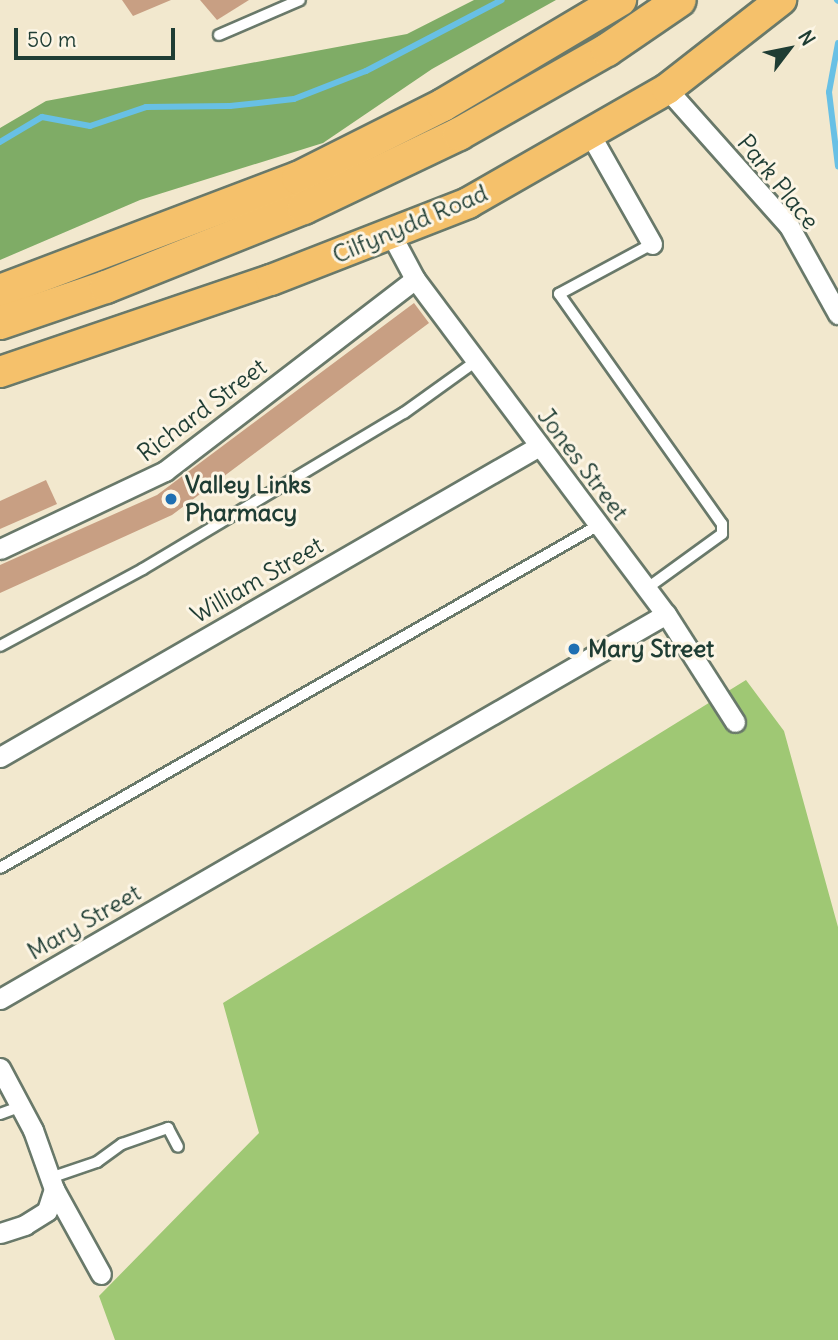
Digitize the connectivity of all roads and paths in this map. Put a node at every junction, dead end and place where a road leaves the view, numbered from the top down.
1 (300, 0) edge
2 (620, 0) edge
3 (680, 0) edge
4 (781, 0) edge
5 (219, 35) dead end
6 (667, 89) junction
7 (591, 136) junction
8 (392, 236) junction
9 (652, 244) joint
10 (415, 279) junction
11 (0, 291) edge
12 (838, 314) edge
13 (0, 323) edge
14 (475, 362) junction
15 (0, 372) edge
16 (539, 446) junction
17 (599, 525) junction
18 (0, 549) edge
19 (646, 589) junction
20 (666, 614) junction
21 (0, 646) edge
22 (736, 722) dead end
23 (0, 757) edge
24 (0, 868) edge
25 (0, 999) edge
26 (0, 1068) edge
27 (22, 1106) junction
28 (0, 1114) edge
29 (178, 1147) dead end
30 (49, 1178) junction
31 (0, 1233) edge
32 (101, 1274) dead end

1 - 5 lane
2 - 11 highway
3 - 13 highway
4 - 6 main road, Cilfynydd Road
6 - 7 main road, Cilfynydd Road
6 - 12 street, Park Place
7 - 8 main road, Cilfynydd Road
7 - 9 street
8 - 10 street, Jones Street
8 - 15 main road, Cilfynydd Road
9 - 19 lane
10 - 14 street, Jones Street
10 - 18 street, Richard Street
14 - 16 street, Jones Street
14 - 21 lane
16 - 17 street, Jones Street
16 - 23 street, William Street
17 - 19 street, Jones Street
17 - 24 lane
19 - 20 street, Jones Street
20 - 22 street, Jones Street
20 - 25 street, Mary Street
26 - 27 street
27 - 28 lane
27 - 30 street
29 - 30 lane
30 - 31 street
30 - 32 street

